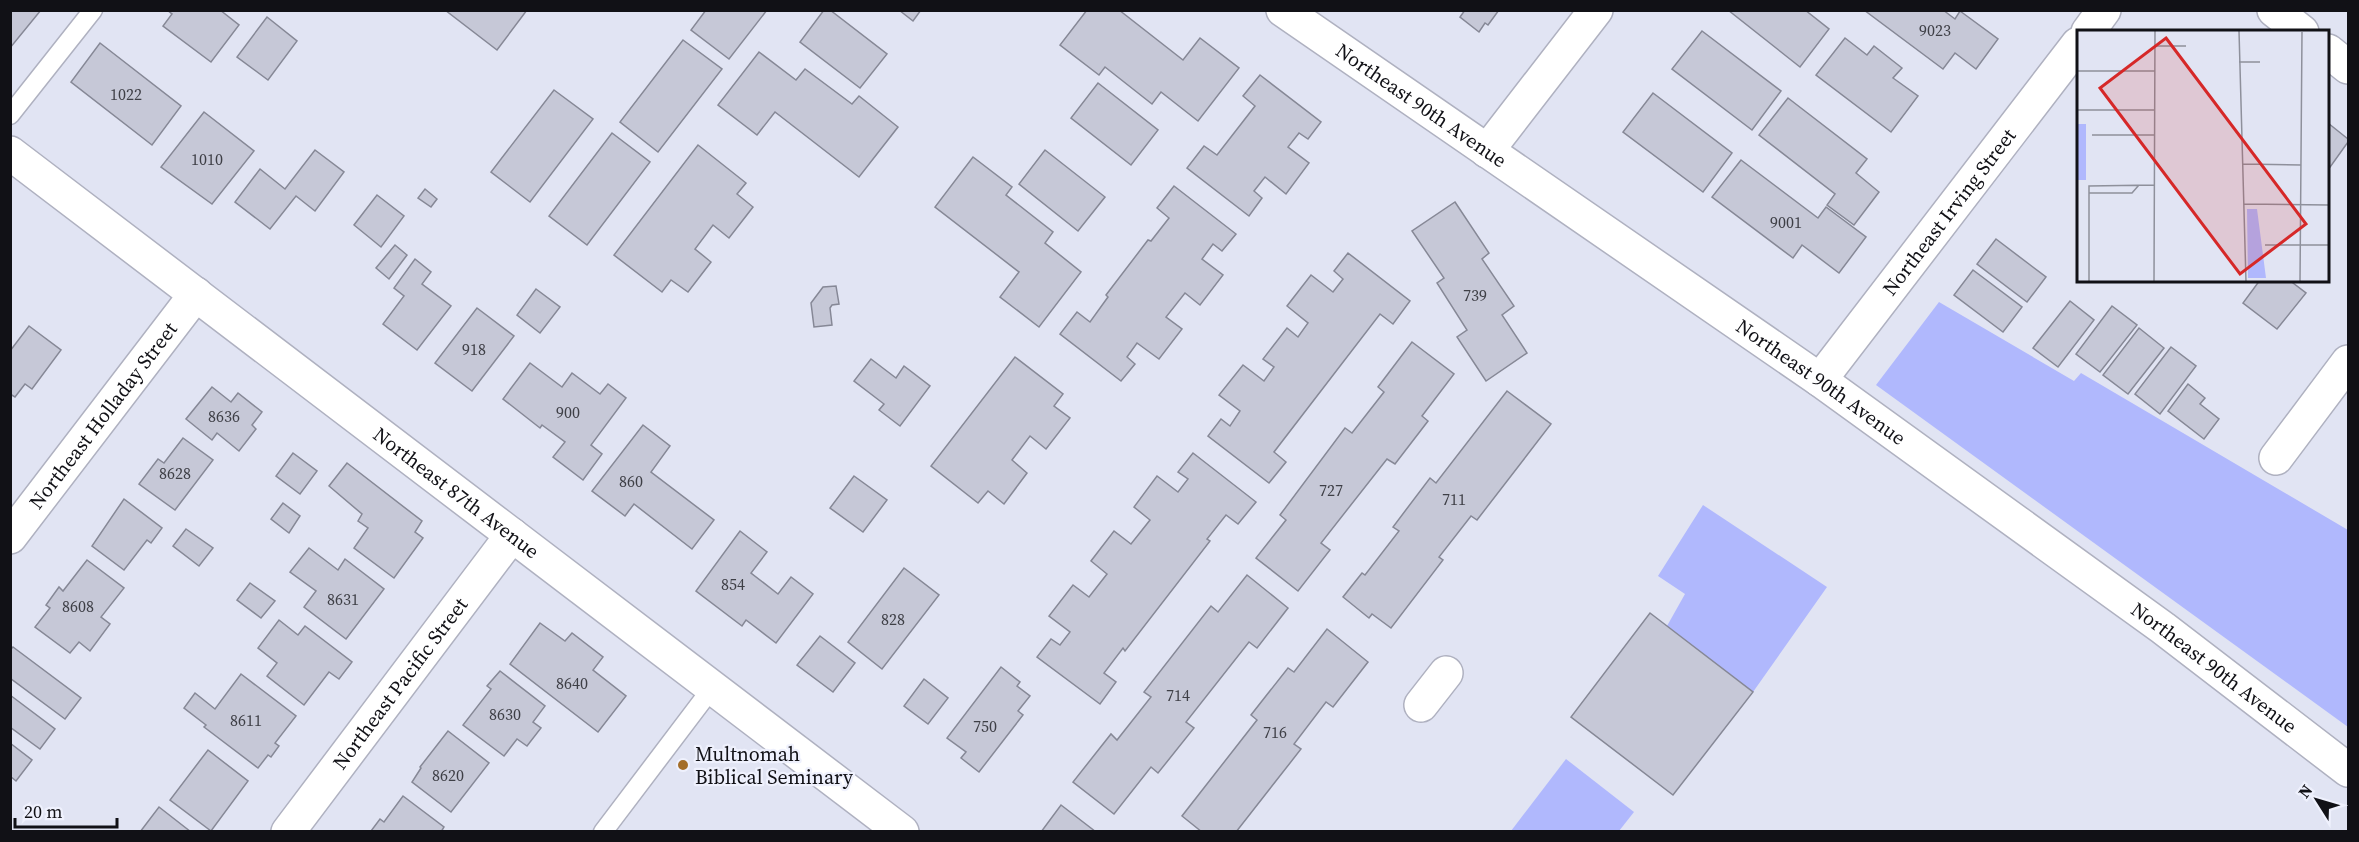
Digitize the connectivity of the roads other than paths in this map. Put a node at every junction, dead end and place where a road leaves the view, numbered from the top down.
1 (93, 10) edge
2 (1283, 10) edge
3 (1596, 10) edge
4 (2104, 10) edge
5 (2274, 10) edge
6 (2089, 30) edge
7 (2299, 30) edge
8 (2077, 47) edge
9 (2329, 52) edge
10 (2349, 67) edge
11 (10, 115) edge
12 (1487, 151) junction
13 (10, 153) edge
14 (196, 294) junction
15 (2349, 362) edge
16 (1820, 380) junction
17 (2276, 458) dead end
18 (512, 535) junction
19 (10, 537) edge
20 (1446, 673) dead end
21 (712, 687) junction
22 (1421, 705) dead end
23 (2349, 770) edge
24 (288, 831) edge
25 (603, 831) edge
26 (902, 831) edge

1 - 11 lane
2 - 12 street, Northeast 90th Avenue
3 - 12 street
4 - 6 street
5 - 7 street
8 - 16 street, Northeast Irving Street
9 - 10 street
12 - 16 street, Northeast 90th Avenue
13 - 14 street, Northeast 87th Avenue
14 - 18 street, Northeast 87th Avenue
14 - 19 street, Northeast Holladay Street
15 - 17 street
16 - 23 street, Northeast 90th Avenue
18 - 21 street, Northeast 87th Avenue
18 - 24 street, Northeast Pacific Street
20 - 22 street
21 - 25 lane
21 - 26 street, Northeast 87th Avenue

